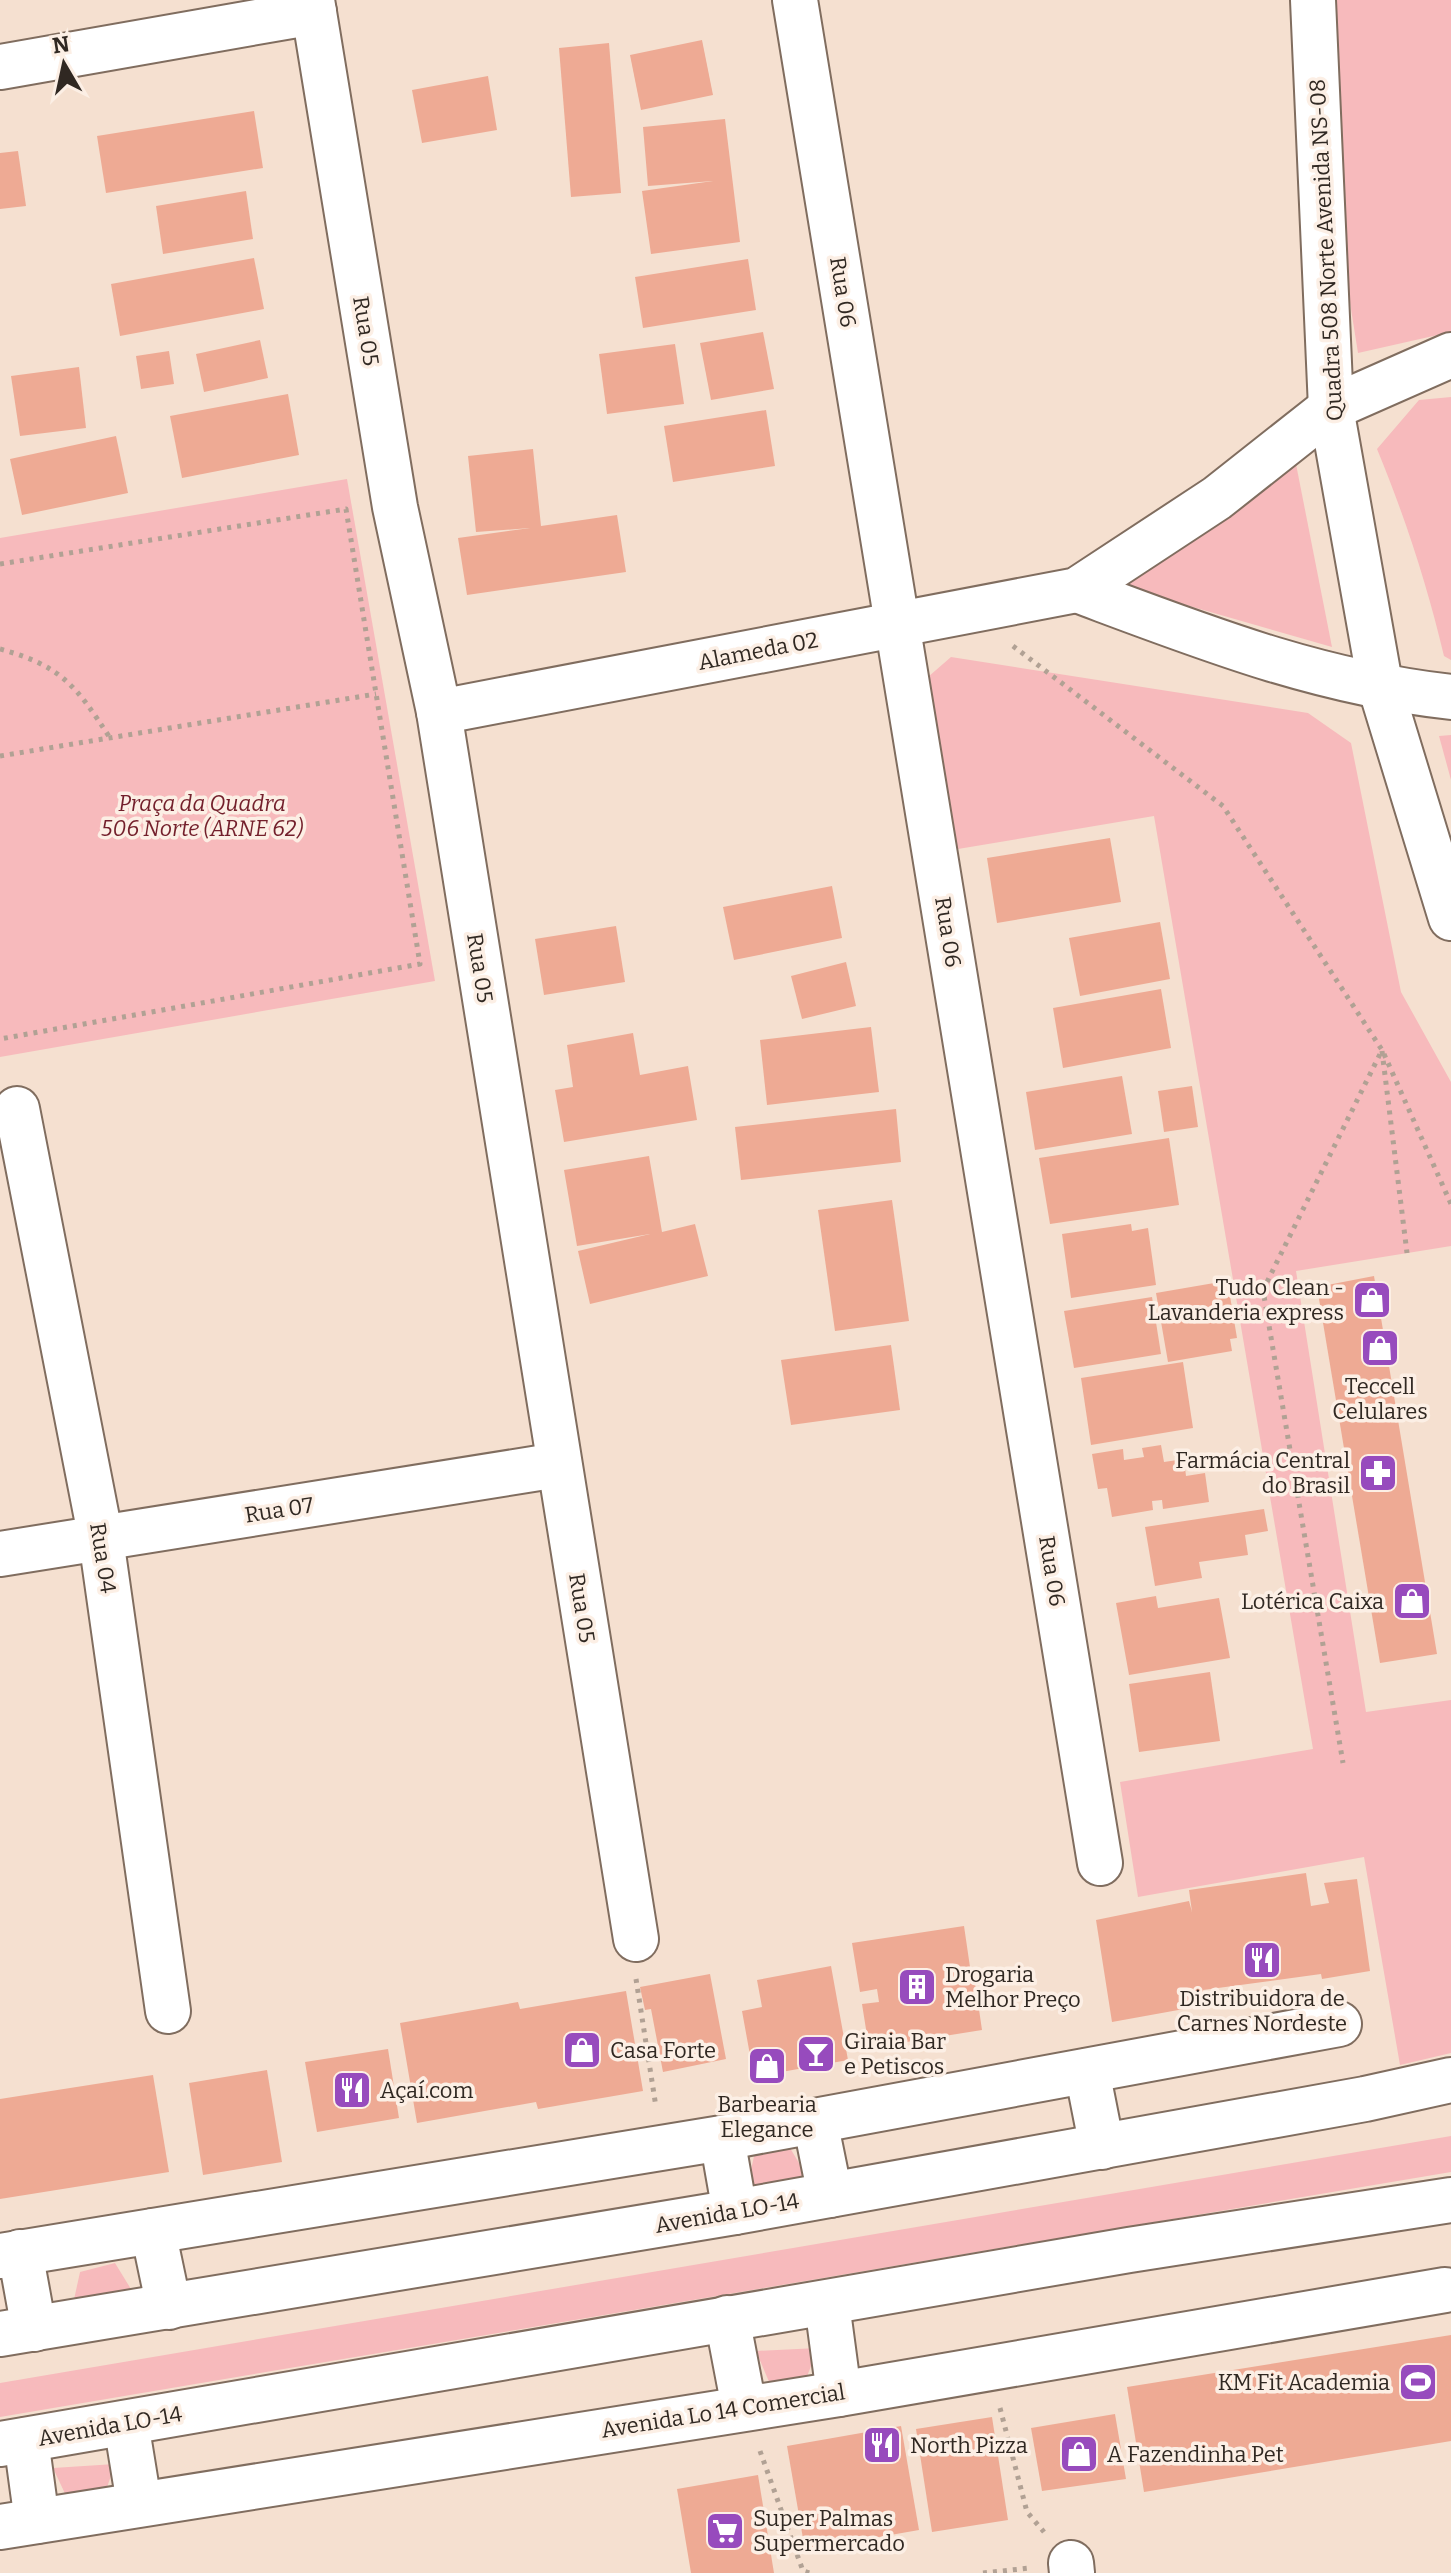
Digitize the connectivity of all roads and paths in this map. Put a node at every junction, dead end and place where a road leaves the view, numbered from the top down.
1 (795, 0) edge
2 (1313, 0) edge
3 (313, 6) edge
4 (0, 67) edge
5 (1451, 355) edge
6 (1331, 408) junction
7 (0, 564) edge
8 (1077, 590) junction
9 (968, 611) junction
10 (897, 625) junction
11 (0, 649) edge
12 (1381, 689) junction
13 (376, 694) junction
14 (1451, 697) edge
15 (439, 712) junction
16 (110, 738) junction
17 (0, 756) edge
18 (1451, 918) edge
19 (0, 1039) edge
20 (1382, 1050) junction
21 (17, 1109) dead end
22 (1451, 1204) edge
23 (1407, 1253) dead end
24 (558, 1465) junction
25 (101, 1539) junction
26 (0, 1554) edge
27 (1343, 1763) dead end
28 (1100, 1863) dead end
29 (636, 1939) joint
30 (168, 2011) dead end
31 (1339, 2024) dead end
32 (1087, 2071) junction
33 (1451, 2080) edge
34 (815, 2121) junction
35 (722, 2138) junction
36 (1102, 2147) junction
37 (664, 2148) junction
38 (830, 2195) junction
39 (1451, 2200) edge
40 (735, 2212) junction
41 (153, 2231) junction
42 (10, 2254) edge
43 (1445, 2290) dead end
44 (827, 2304) junction
45 (169, 2307) junction
46 (727, 2318) junction
47 (17, 2332) edge
48 (990, 2368) junction
49 (839, 2394) junction
50 (744, 2407) junction
51 (126, 2423) junction
52 (13, 2442) edge
53 (139, 2503) junction
54 (18, 2524) edge
55 (1072, 2568) edge
56 (810, 2573) edge

1 - 10 street, Rua 06
2 - 6 street, Quadra 508 Norte Avenida NS-08
3 - 4 street
3 - 15 street, Rua 05
5 - 6 street
6 - 8 street
6 - 12 street, Quadra 508 Norte Avenida NS-08
7 - 13 path
8 - 9 street, Alameda 02
8 - 12 street
9 - 10 street, Alameda 02
9 - 20 path
10 - 15 street, Alameda 02
10 - 28 street, Rua 06
11 - 16 path
12 - 14 street
12 - 18 street, Quadra 508 Norte Avenida NS-08
13 - 16 path
13 - 19 path
15 - 24 street, Rua 05
16 - 17 path
20 - 22 path
20 - 23 path
20 - 27 path
21 - 25 street, Rua 04
24 - 25 street, Rua 07
24 - 29 street, Rua 05
25 - 26 street, Rua 07
25 - 30 street, Rua 04
29 - 37 path
31 - 32 street
32 - 34 street
32 - 36 street
33 - 36 street, Avenida LO-14
34 - 35 street
34 - 38 street
35 - 37 street
35 - 40 street
36 - 38 street, Avenida LO-14
37 - 41 street
38 - 40 street, Avenida LO-14
39 - 44 street, Avenida LO-14
40 - 45 street, Avenida LO-14
41 - 42 street
41 - 45 street
42 - 47 street
43 - 48 street, Avenida Lo 14 Comercial
44 - 46 street, Avenida LO-14
44 - 49 street
45 - 47 street, Avenida LO-14
46 - 50 street
46 - 51 street, Avenida LO-14
48 - 49 street, Avenida Lo 14 Comercial
48 - 55 path
49 - 50 street, Avenida Lo 14 Comercial
50 - 53 street, Avenida Lo 14 Comercial
50 - 56 path
51 - 52 street, Avenida LO-14
51 - 53 street
52 - 54 street
53 - 54 street, Avenida Lo 14 Comercial

